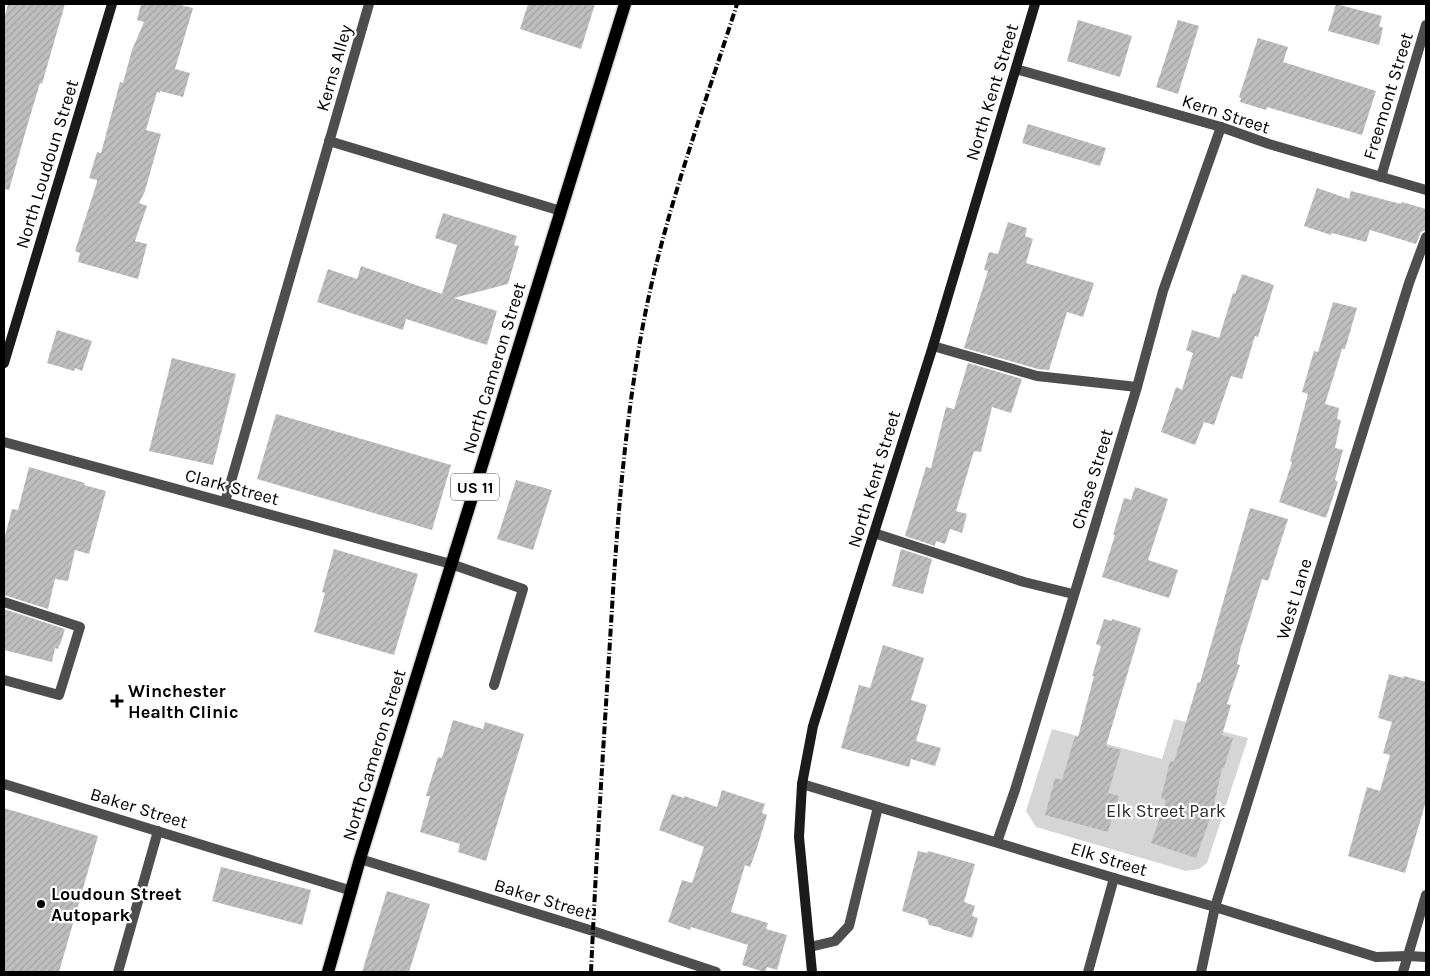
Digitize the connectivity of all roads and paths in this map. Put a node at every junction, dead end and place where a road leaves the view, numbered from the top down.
1 (112, 4) edge
2 (369, 4) edge
3 (625, 4) edge
4 (1035, 4) edge
5 (1426, 25) edge
6 (1016, 69) junction
7 (1221, 127) junction
8 (329, 141) junction
9 (1381, 177) junction
10 (1426, 190) edge
11 (561, 211) junction
12 (1426, 237) edge
13 (933, 346) junction
14 (4, 363) edge
15 (1137, 387) junction
16 (4, 442) edge
17 (225, 502) junction
18 (874, 534) junction
19 (451, 564) junction
20 (1073, 594) junction
21 (4, 602) edge
22 (4, 680) edge
23 (494, 684) dead end
24 (4, 784) edge
25 (802, 784) junction
26 (878, 806) junction
27 (158, 831) junction
28 (997, 842) junction
29 (360, 859) junction
30 (1114, 878) junction
31 (352, 891) junction
32 (1426, 895) edge
33 (1215, 907) junction
34 (810, 948) junction
35 (1408, 956) junction
36 (1426, 957) edge
37 (118, 972) edge
38 (328, 972) edge
39 (716, 972) edge
40 (812, 972) edge
41 (1088, 972) edge
42 (1201, 972) edge
43 (1403, 972) edge

1 - 14 street, North Loudoun Street
2 - 8 street, Kerns Alley
3 - 11 main road, North Cameron Street / US 11
4 - 6 street, North Kent Street
5 - 9 street, Freemont Street
6 - 7 street, Kern Street
6 - 13 street, North Kent Street
7 - 9 street, Kern Street
7 - 15 street, Chase Street
8 - 11 street
8 - 17 street, Kerns Alley
9 - 10 street, Kern Street
11 - 19 main road, North Cameron Street / US 11
12 - 33 street, West Lane
13 - 15 street
13 - 18 street, North Kent Street
15 - 20 street, Chase Street
16 - 17 street, Clark Street
17 - 19 street, Clark Street
18 - 20 street
18 - 25 street, North Kent Street
19 - 23 street, Clark Street
19 - 29 main road, North Cameron Street / US 11
20 - 28 street, Chase Street
21 - 22 street
24 - 27 street, Baker Street
25 - 26 street, Elk Street
25 - 34 street, North Kent Street
26 - 28 street, Elk Street
26 - 34 street
27 - 31 street, Baker Street
27 - 37 street
28 - 30 street, Elk Street
29 - 31 main road, North Cameron Street / US 11
29 - 39 street, Baker Street
30 - 33 street, Elk Street
30 - 41 street
31 - 38 main road, North Cameron Street / US 11
32 - 35 street
33 - 35 street, Elk Street
33 - 42 street, West Lane
34 - 40 street, North Kent Street
35 - 36 street, Elk Street
35 - 43 street

